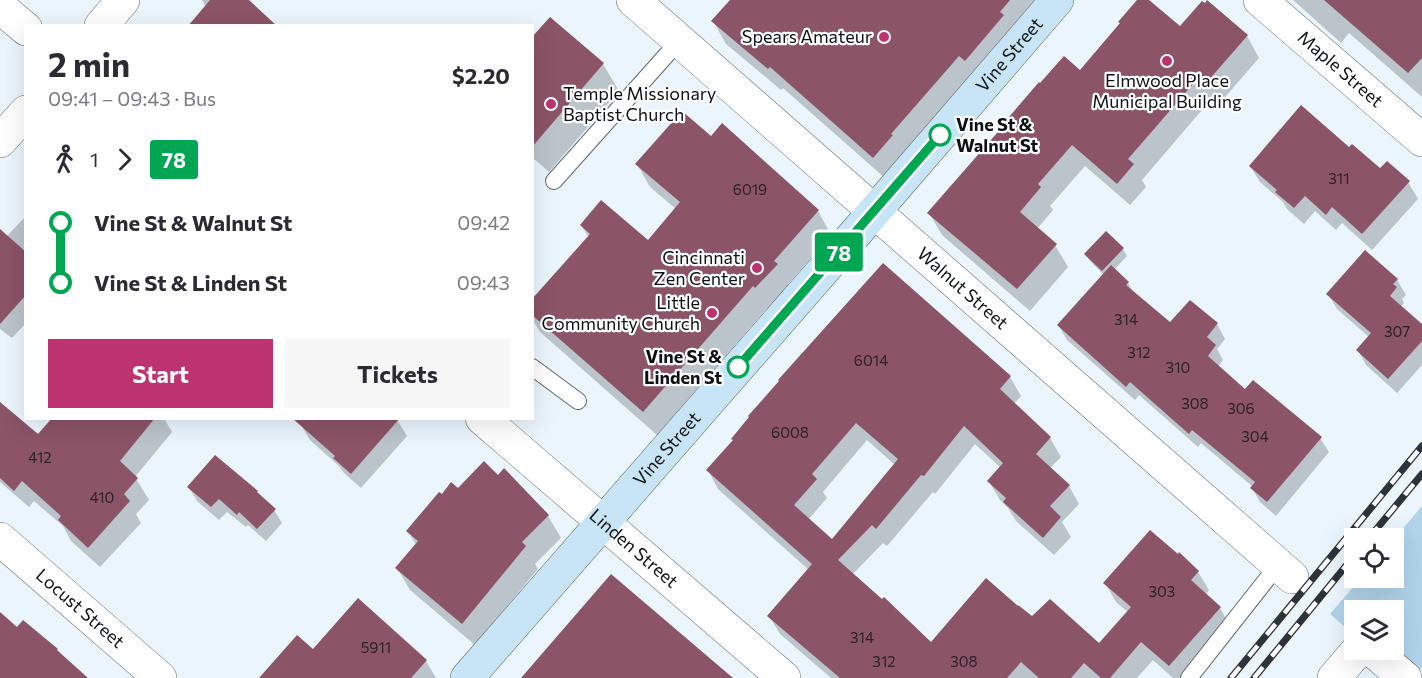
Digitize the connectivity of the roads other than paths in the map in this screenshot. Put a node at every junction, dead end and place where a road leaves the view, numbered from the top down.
1 (123, 0) edge
2 (633, 0) edge
3 (1057, 0) edge
4 (1260, 0) edge
5 (0, 7) edge
6 (102, 24) edge
7 (24, 27) edge
8 (679, 40) junction
9 (24, 114) edge
10 (1422, 140) edge
11 (0, 141) edge
12 (554, 181) dead end
13 (874, 212) junction
14 (534, 368) edge
15 (578, 401) dead end
16 (487, 420) edge
17 (602, 523) junction
18 (0, 539) edge
19 (1285, 571) joint
20 (1349, 660) edge
21 (1384, 660) edge
22 (1422, 668) edge
23 (160, 678) edge
24 (467, 678) edge
25 (784, 678) edge
26 (1189, 678) edge
27 (1334, 678) edge
28 (1405, 678) edge
29 (1413, 678) edge

1 - 6 street
2 - 8 street, Walnut Street
3 - 13 main road, Vine Street
4 - 10 street, Maple Street
5 - 7 street
8 - 12 lane
8 - 13 street, Walnut Street
9 - 11 street
13 - 17 main road, Vine Street
13 - 19 street, Walnut Street
14 - 15 lane
16 - 17 street, Linden Street
17 - 24 main road, Vine Street
17 - 25 street, Linden Street
18 - 23 street, Locust Street
19 - 26 lane
20 - 27 street
21 - 28 street
22 - 29 street

